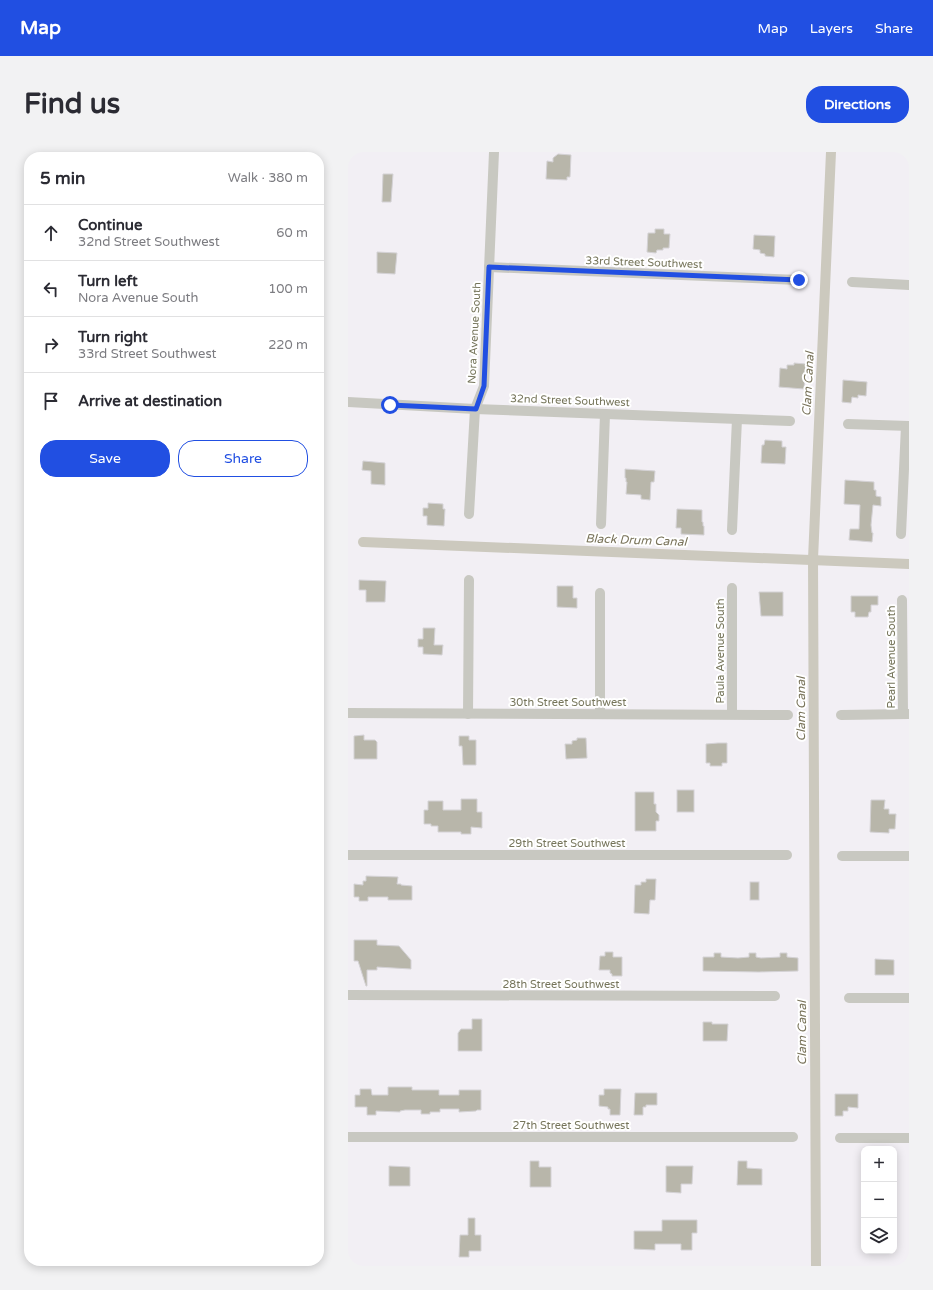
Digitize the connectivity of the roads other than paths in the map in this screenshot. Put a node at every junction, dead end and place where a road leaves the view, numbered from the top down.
1 (494, 152) edge
2 (489, 267) junction
3 (799, 280) dead end
4 (852, 282) dead end
5 (909, 285) edge
6 (348, 402) edge
7 (476, 409) junction
8 (605, 414) junction
9 (737, 419) junction
10 (790, 421) dead end
11 (848, 424) dead end
12 (907, 426) edge
13 (469, 514) dead end
14 (600, 524) dead end
15 (732, 530) dead end
16 (901, 534) dead end
17 (469, 580) dead end
18 (732, 588) dead end
19 (600, 593) dead end
20 (902, 600) dead end
21 (348, 713) edge
22 (468, 714) junction
23 (600, 714) junction
24 (732, 714) junction
25 (840, 714) dead end
26 (906, 714) edge
27 (788, 715) dead end
28 (348, 855) edge
29 (787, 855) dead end
30 (842, 856) dead end
31 (909, 856) edge
32 (348, 995) edge
33 (775, 996) dead end
34 (849, 998) dead end
35 (909, 998) edge
36 (348, 1137) edge
37 (793, 1137) dead end
38 (840, 1138) dead end
39 (909, 1138) edge

1 - 2 street, Nora Avenue South
2 - 3 street, 33rd Street Southwest
2 - 7 street, Nora Avenue South
4 - 5 street
6 - 7 street, 32nd Street Southwest
7 - 8 street, 32nd Street Southwest
7 - 13 street, Nora Avenue South
8 - 9 street, 32nd Street Southwest
8 - 14 street
9 - 10 street, 32nd Street Southwest
9 - 15 street
11 - 12 street
12 - 16 street
17 - 22 street
18 - 24 street, Paula Avenue South
19 - 23 street
20 - 26 street, Pearl Avenue South
21 - 22 street, 30th Street Southwest
22 - 23 street, 30th Street Southwest
23 - 24 street, 30th Street Southwest
24 - 27 street, 30th Street Southwest
25 - 26 street
28 - 29 street, 29th Street Southwest
30 - 31 street
32 - 33 street, 28th Street Southwest
34 - 35 street
36 - 37 street, 27th Street Southwest
38 - 39 street

